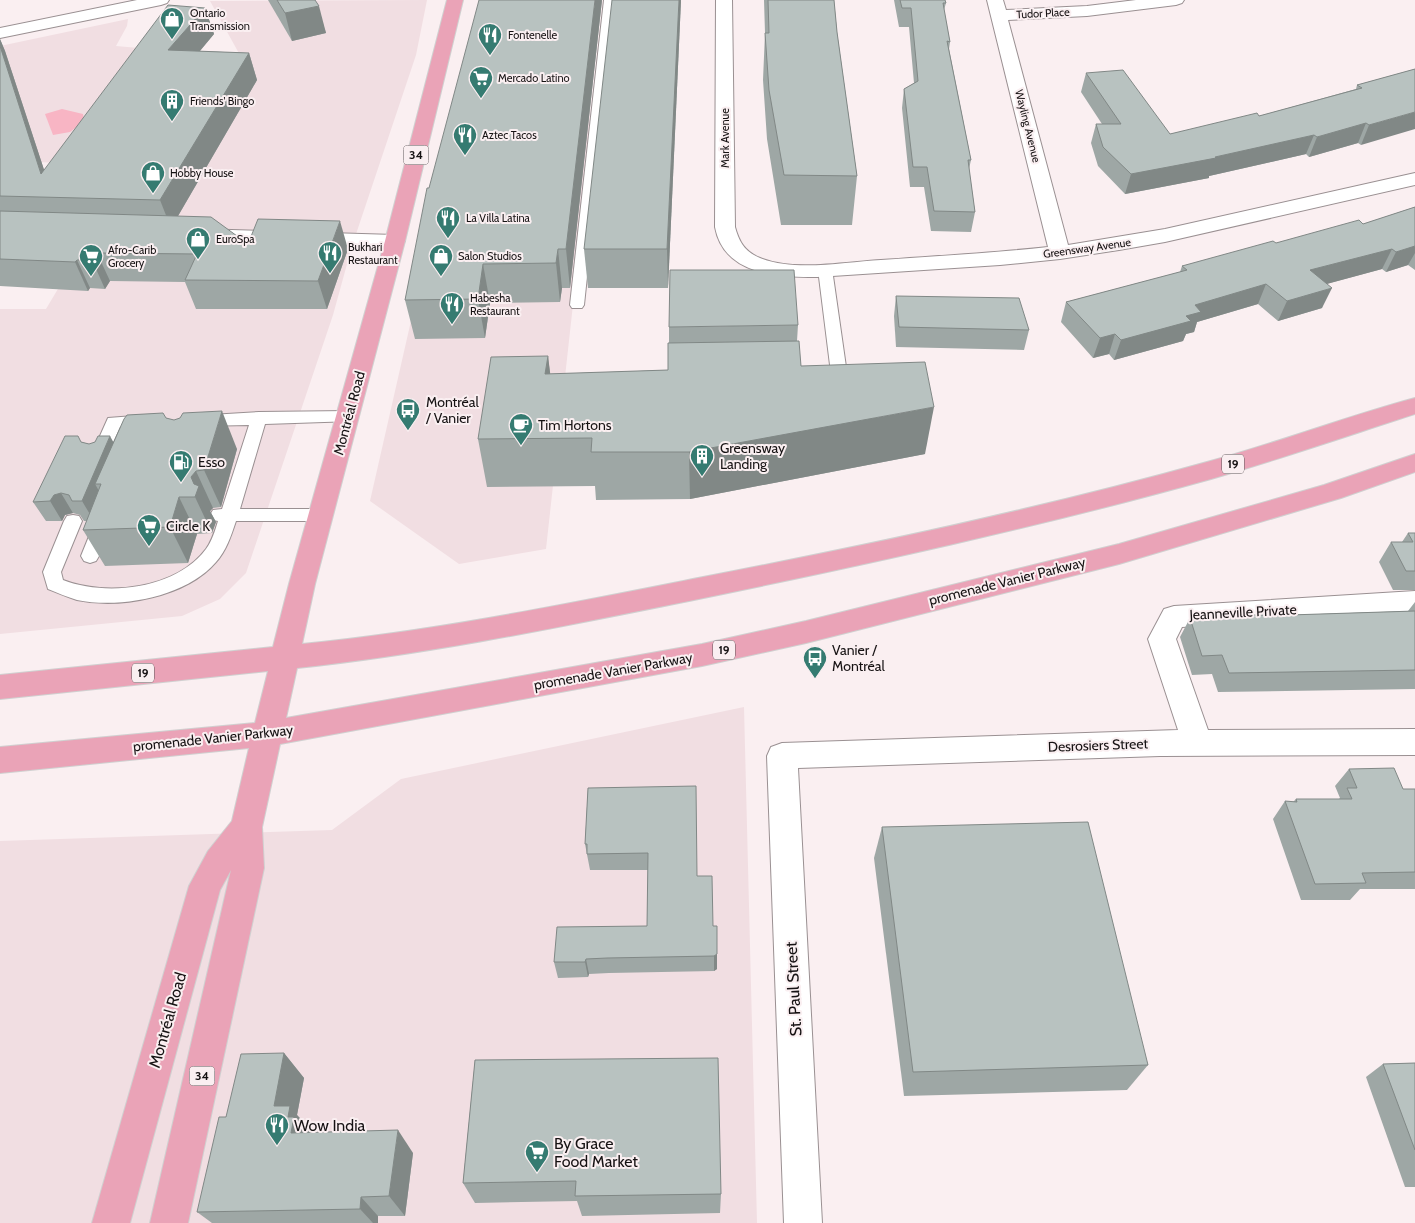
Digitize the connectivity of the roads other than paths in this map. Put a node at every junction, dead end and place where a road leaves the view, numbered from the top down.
1 (161, 0) edge
2 (455, 0) edge
3 (610, 0) edge
4 (724, 0) edge
5 (1176, 0) edge
6 (998, 7) edge
7 (0, 32) edge
8 (1415, 179) edge
9 (177, 235) edge
10 (395, 241) junction
11 (1060, 252) junction
12 (754, 263) joint
13 (825, 269) junction
14 (577, 305) dead end
15 (811, 383) edge
16 (1415, 406) edge
17 (348, 417) junction
18 (259, 418) junction
19 (183, 420) edge
20 (146, 421) junction
21 (164, 421) edge
22 (139, 438) edge
23 (99, 456) edge
24 (1415, 463) edge
25 (112, 511) edge
26 (224, 515) junction
27 (322, 515) junction
28 (73, 521) edge
29 (90, 556) edge
30 (1415, 602) edge
31 (286, 659) junction
32 (0, 687) edge
33 (267, 734) junction
34 (1197, 742) junction
35 (1415, 742) edge
36 (782, 756) joint
37 (0, 760) edge
38 (246, 827) junction
39 (110, 1223) edge
40 (169, 1223) edge
41 (803, 1223) edge

1 - 7 street
2 - 10 main road, Montréal Road / 34
3 - 14 lane
4 - 12 street, Mark Avenue
5 - 6 street, Tudor Place
6 - 11 street, Wayling Avenue
8 - 11 street, Greensway Avenue
9 - 10 street
10 - 17 main road, Montréal Road / 34
11 - 13 street, Greensway Avenue
12 - 13 street, Greensway Avenue
13 - 15 lane
16 - 31 main road, 19
17 - 18 lane
17 - 27 main road, Montréal Road / 34
18 - 19 lane
18 - 26 lane
20 - 21 lane
20 - 22 lane
20 - 23 lane
24 - 33 main road, promenade Vanier Parkway / 19
25 - 29 lane
26 - 27 lane
26 - 28 lane
27 - 31 main road, Montréal Road / 34
30 - 34 street, Jeanneville Private
31 - 32 main road, 19
31 - 33 main road, Montréal Road / 34
33 - 37 main road, promenade Vanier Parkway / 19
33 - 38 main road, Montréal Road / 34
34 - 35 street, Desrosiers Street
34 - 36 street, Desrosiers Street
36 - 41 street, St. Paul Street
38 - 39 main road, Montréal Road
38 - 40 main road, Montréal Road / 34

